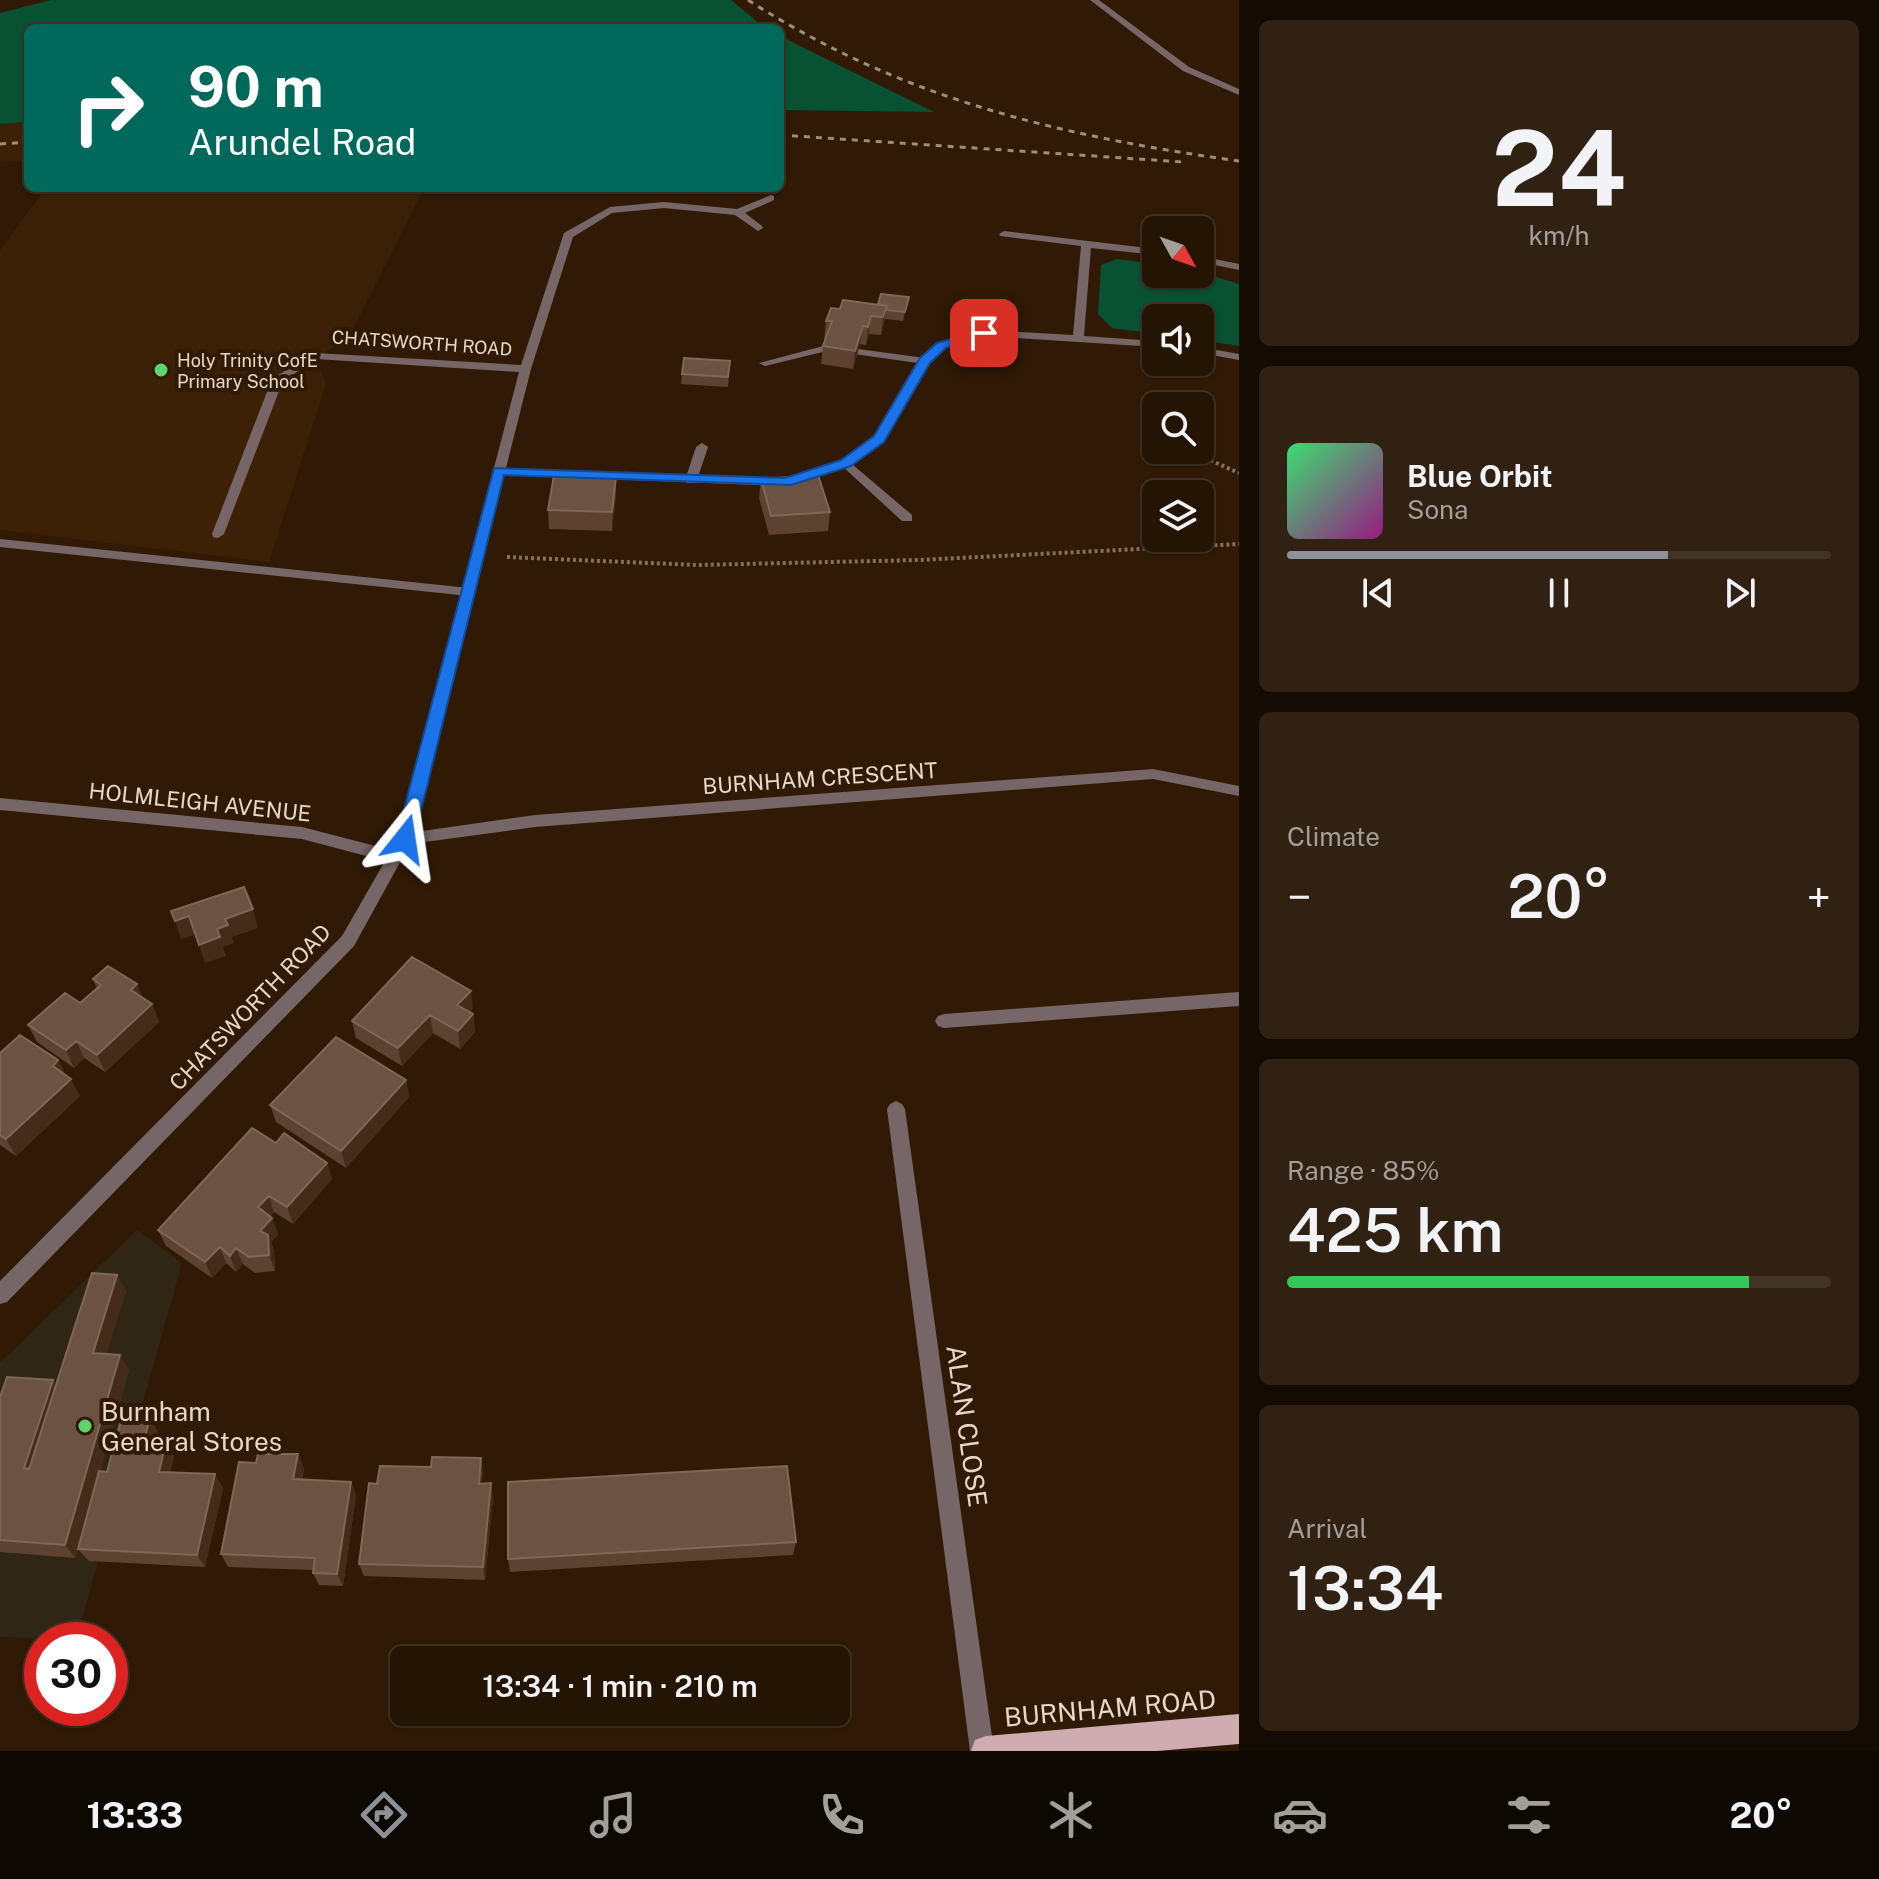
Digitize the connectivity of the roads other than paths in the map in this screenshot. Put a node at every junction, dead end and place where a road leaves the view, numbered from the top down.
1 (1094, 0) edge
2 (1239, 92) edge
3 (771, 198) dead end
4 (738, 212) junction
5 (758, 228) dead end
6 (1004, 234) dead end
7 (1086, 244) junction
8 (1142, 250) edge
9 (1214, 262) edge
10 (1239, 267) edge
11 (1078, 337) junction
12 (1142, 343) edge
13 (827, 348) edge
14 (858, 352) edge
15 (1214, 353) edge
16 (1239, 357) edge
17 (925, 361) junction
18 (765, 363) dead end
19 (525, 369) junction
20 (702, 447) dead end
21 (846, 463) junction
22 (499, 471) junction
23 (691, 480) junction
24 (907, 518) dead end
25 (218, 534) dead end
26 (0, 543) edge
27 (469, 592) junction
28 (1239, 791) edge
29 (0, 804) edge
30 (405, 839) junction
31 (393, 857) junction
32 (1239, 999) edge
33 (944, 1021) dead end
34 (896, 1109) dead end
35 (0, 1295) edge
36 (1239, 1729) edge
37 (984, 1751) edge

1 - 2 street
3 - 4 street, CHATSWORTH ROAD
4 - 5 street
4 - 19 street, CHATSWORTH ROAD
6 - 7 street
7 - 8 street
7 - 11 street
9 - 10 street
11 - 12 street
11 - 17 street
13 - 18 street
14 - 17 street
15 - 16 street
17 - 21 street
19 - 22 street, CHATSWORTH ROAD
19 - 25 street, CHATSWORTH ROAD
20 - 23 street
21 - 23 street
21 - 24 street
22 - 23 street
22 - 27 street, CHATSWORTH ROAD
26 - 27 street
27 - 30 street, CHATSWORTH ROAD
28 - 30 street, BURNHAM CRESCENT
29 - 31 street, HOLMLEIGH AVENUE
30 - 31 street, CHATSWORTH ROAD
31 - 35 street, CHATSWORTH ROAD
32 - 33 street
34 - 37 street, ALAN CLOSE
36 - 37 main road, BURNHAM ROAD

